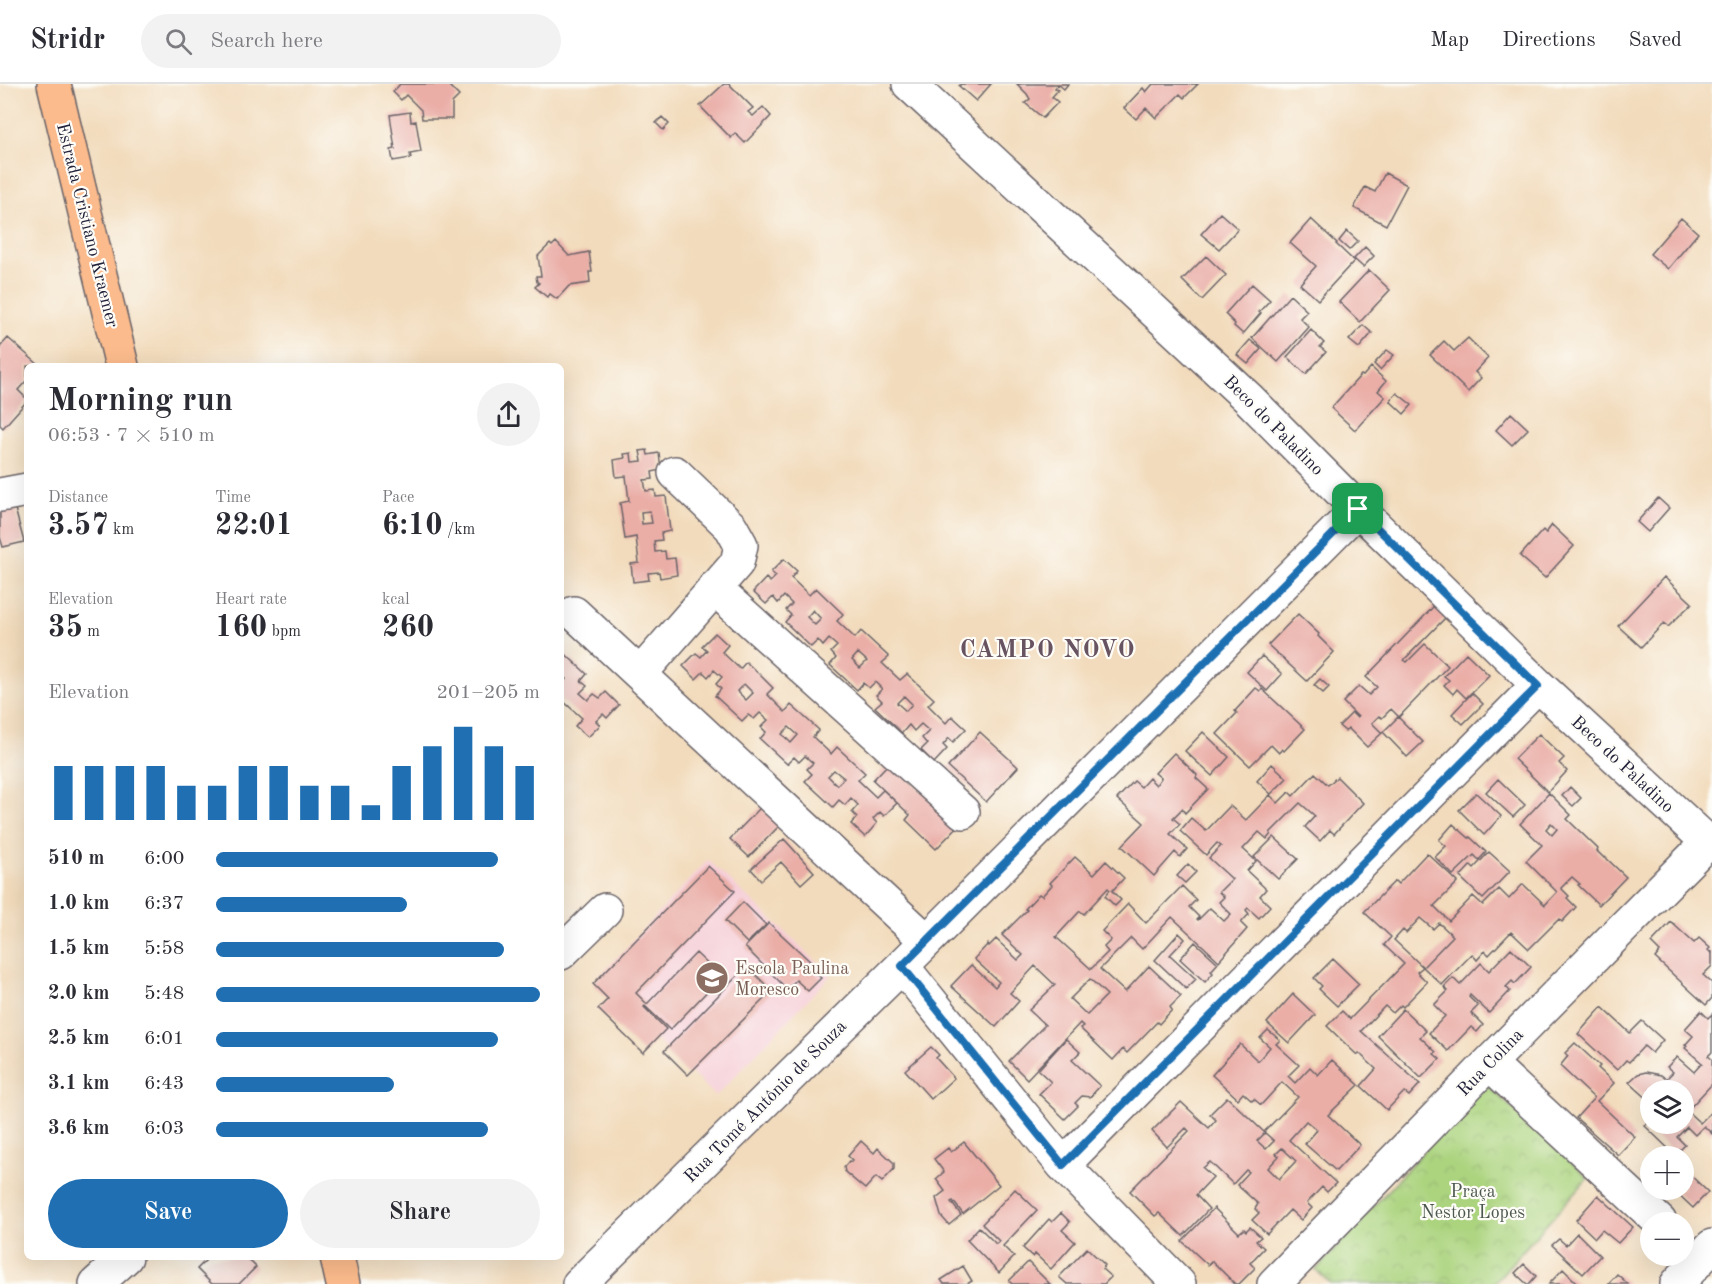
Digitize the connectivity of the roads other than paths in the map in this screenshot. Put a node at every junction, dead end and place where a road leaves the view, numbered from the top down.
1 (54, 84) edge
2 (909, 84) edge
3 (121, 363) edge
4 (675, 473) dead end
5 (24, 491) edge
6 (0, 495) edge
7 (1358, 509) junction
8 (714, 588) junction
9 (574, 613) dead end
10 (640, 674) junction
11 (1538, 686) junction
12 (963, 812) dead end
13 (1710, 844) edge
14 (605, 910) dead end
15 (927, 941) junction
16 (564, 948) edge
17 (902, 966) junction
18 (1489, 1063) junction
19 (1063, 1165) junction
20 (1649, 1212) edge
21 (1702, 1255) edge
22 (123, 1260) edge
23 (338, 1260) edge
24 (96, 1284) edge
25 (344, 1284) edge
26 (579, 1284) edge
27 (1179, 1284) edge
28 (1274, 1284) edge
29 (1677, 1284) edge

1 - 3 main road, Estrada Cristiano Kraemer
2 - 7 street, Beco do Paladino
4 - 8 street
5 - 6 street
7 - 11 street, Beco do Paladino
7 - 15 street, Rua Tomé Antônio de Souza
8 - 10 street
8 - 12 street
9 - 10 street
10 - 15 street
11 - 13 street, Beco do Paladino
11 - 19 street
13 - 18 street, Rua Colina
14 - 16 street
15 - 17 street, Rua Tomé Antônio de Souza
17 - 19 street
17 - 26 street, Rua Tomé Antônio de Souza
18 - 20 street
18 - 28 street, Rua Colina
19 - 27 street
21 - 29 street
22 - 24 street
23 - 25 main road

